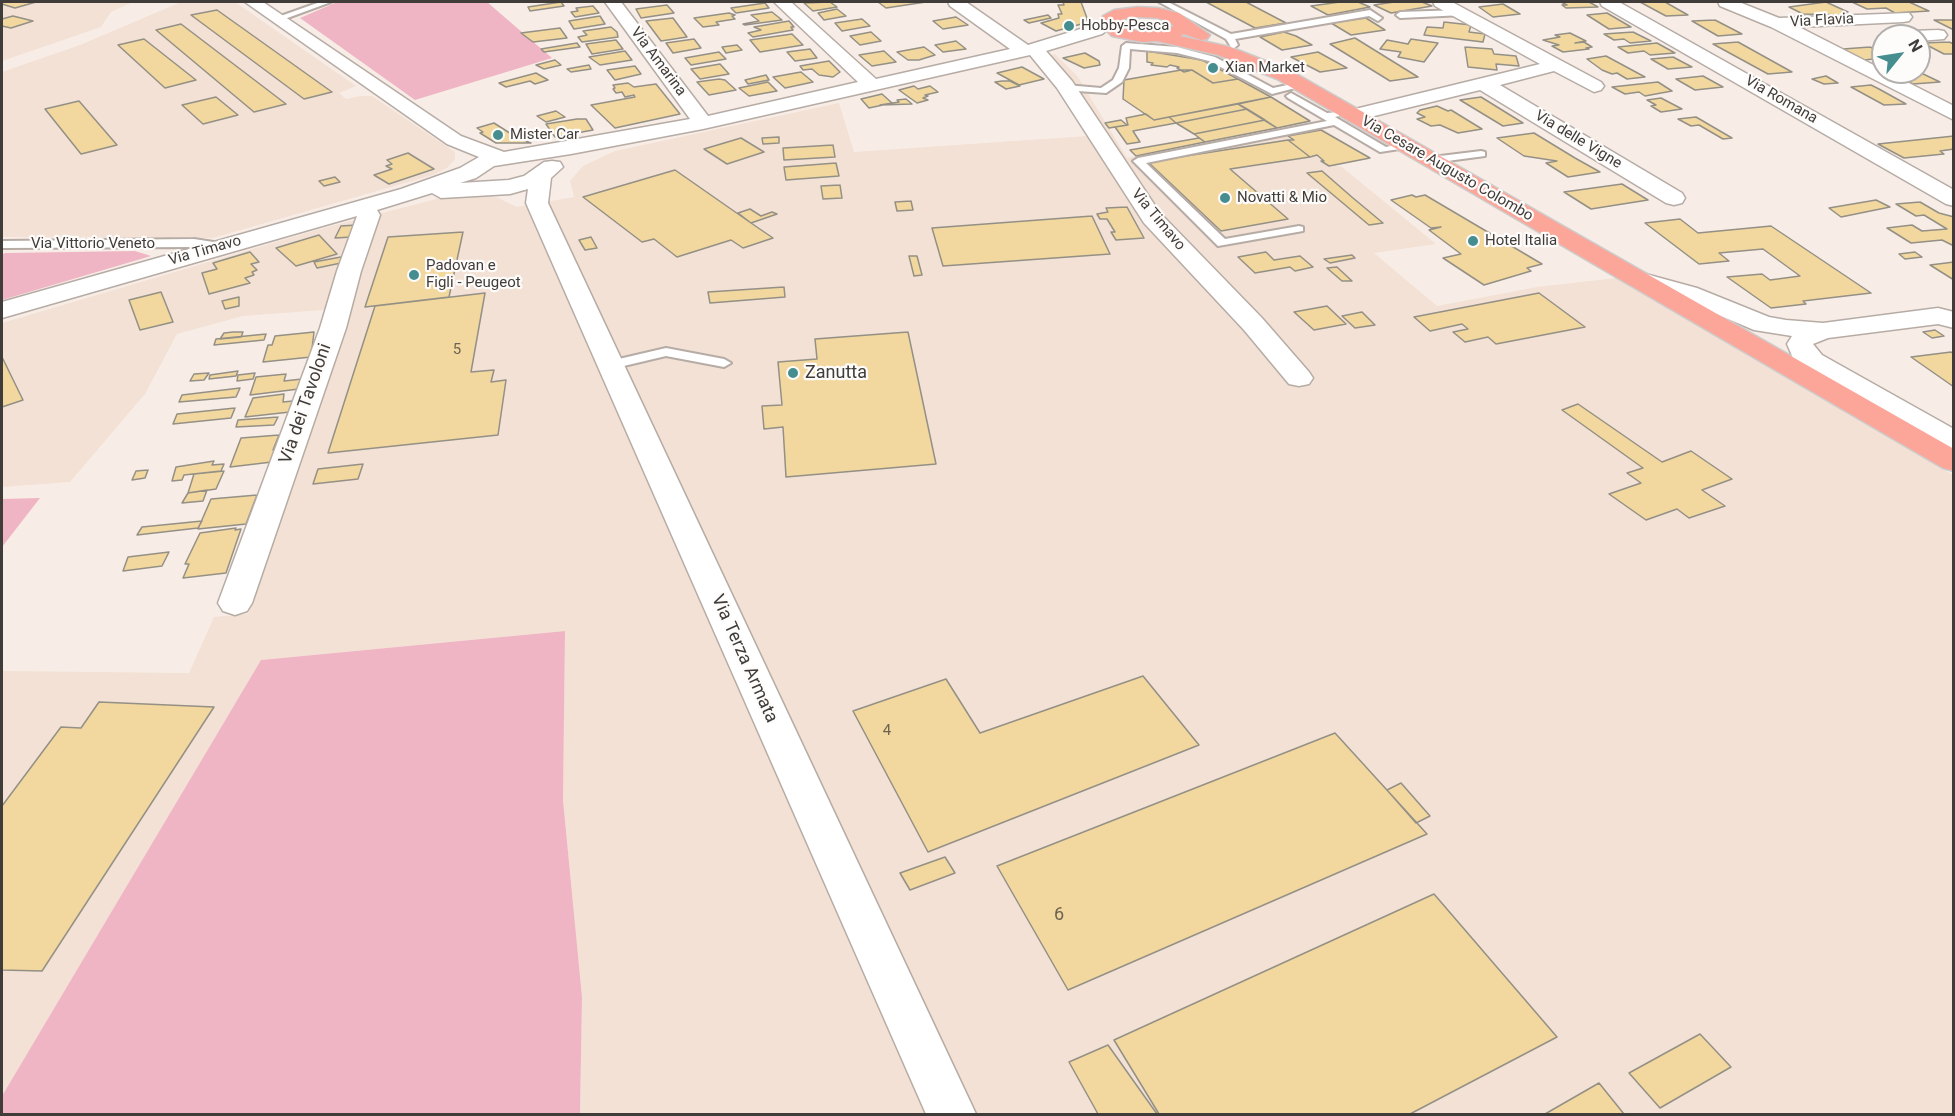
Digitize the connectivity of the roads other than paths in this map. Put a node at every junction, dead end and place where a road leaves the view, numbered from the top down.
1 (253, 2) edge
2 (327, 2) edge
3 (613, 2) edge
4 (782, 2) edge
5 (956, 2) edge
6 (1135, 2) edge
7 (1441, 2) edge
8 (1608, 2) edge
9 (1726, 2) edge
10 (1160, 7) edge
11 (1461, 13) junction
12 (1113, 14) edge
13 (1400, 15) dead end
14 (1903, 17) dead end
15 (279, 18) junction
16 (1378, 18) dead end
17 (1185, 19) junction
18 (1777, 23) junction
19 (1796, 33) junction
20 (1129, 35) junction
21 (1931, 35) edge
22 (1938, 35) dead end
23 (1156, 36) junction
24 (1839, 37) dead end
25 (1232, 41) junction
26 (1038, 48) junction
27 (1557, 65) junction
28 (1483, 83) junction
29 (872, 85) junction
30 (1292, 85) junction
31 (1594, 86) dead end
32 (1066, 88) junction
33 (1953, 100) edge
34 (1932, 103) junction
35 (1953, 114) edge
36 (1341, 116) junction
37 (703, 123) junction
38 (649, 133) junction
39 (467, 146) junction
40 (1481, 154) dead end
41 (512, 157) junction
42 (1432, 160) junction
43 (471, 170) junction
44 (540, 184) junction
45 (492, 188) junction
46 (410, 194) junction
47 (1674, 198) dead end
48 (1953, 199) edge
49 (363, 206) junction
50 (1299, 229) dead end
51 (2, 244) edge
52 (220, 247) junction
53 (1642, 280) junction
54 (2, 310) edge
55 (1953, 320) edge
56 (1823, 331) junction
57 (724, 363) dead end
58 (610, 365) junction
59 (1299, 378) dead end
60 (1953, 441) edge
61 (1953, 462) edge
62 (236, 603) dead end
63 (951, 1114) edge

1 - 15 street
2 - 15 lane
3 - 37 street, Via Amarina
4 - 29 street
5 - 26 street
6 - 10 main road, Via Cesare Augusto Colombo
7 - 11 street
8 - 48 street, Via Romana
9 - 18 street, Via Flavia
10 - 12 main road, Via Timavo
10 - 17 main road, Via Cesare Augusto Colombo
11 - 13 lane
11 - 27 street
12 - 20 main road, Via Timavo
12 - 26 street, Via Timavo
14 - 18 street, Via Flavia
15 - 39 street
16 - 25 lane
17 - 23 main road, Via Timavo
17 - 25 main road, Via Cesare Augusto Colombo
18 - 19 street, Via Flavia
19 - 24 street, Via Flavia
19 - 34 street, Via Flavia
20 - 23 main road, Via Timavo
20 - 26 street, Via Timavo
21 - 22 street
23 - 30 main road, Via Cesare Augusto Colombo
25 - 30 main road, Via Cesare Augusto Colombo
26 - 29 street, Via Timavo
26 - 32 street, Via Timavo
27 - 28 street
27 - 31 street
28 - 36 street
28 - 47 street, Via delle Vigne
29 - 37 street, Via Timavo
30 - 32 lane
30 - 36 main road, Via Cesare Augusto Colombo
32 - 59 street, Via Timavo
33 - 34 street
34 - 35 street, Via Flavia
36 - 42 main road, Via Cesare Augusto Colombo
36 - 50 lane
37 - 38 street, Via Timavo
38 - 41 street, Via Timavo
38 - 44 street, Via Timavo
39 - 41 street
39 - 43 street
40 - 42 lane
41 - 43 street, Via Timavo
41 - 44 street
42 - 53 main road, Via Cesare Augusto Colombo
43 - 45 street
43 - 46 street, Via Timavo
44 - 45 street
44 - 58 street, Via Terza Armata
45 - 46 street, Via Timavo
46 - 49 street, Via Timavo
49 - 52 street, Via Timavo
49 - 62 street, Via dei Tavoloni
51 - 52 lane, Via Vittorio Veneto
52 - 54 street, Via Timavo
53 - 56 street, Via Cesare Augusto Colombo
53 - 61 main road, Via Cesare Augusto Colombo
55 - 56 street, Via Cesare Augusto Colombo
56 - 60 street, Via Cesare Augusto Colombo
57 - 58 lane
58 - 63 street, Via Terza Armata

